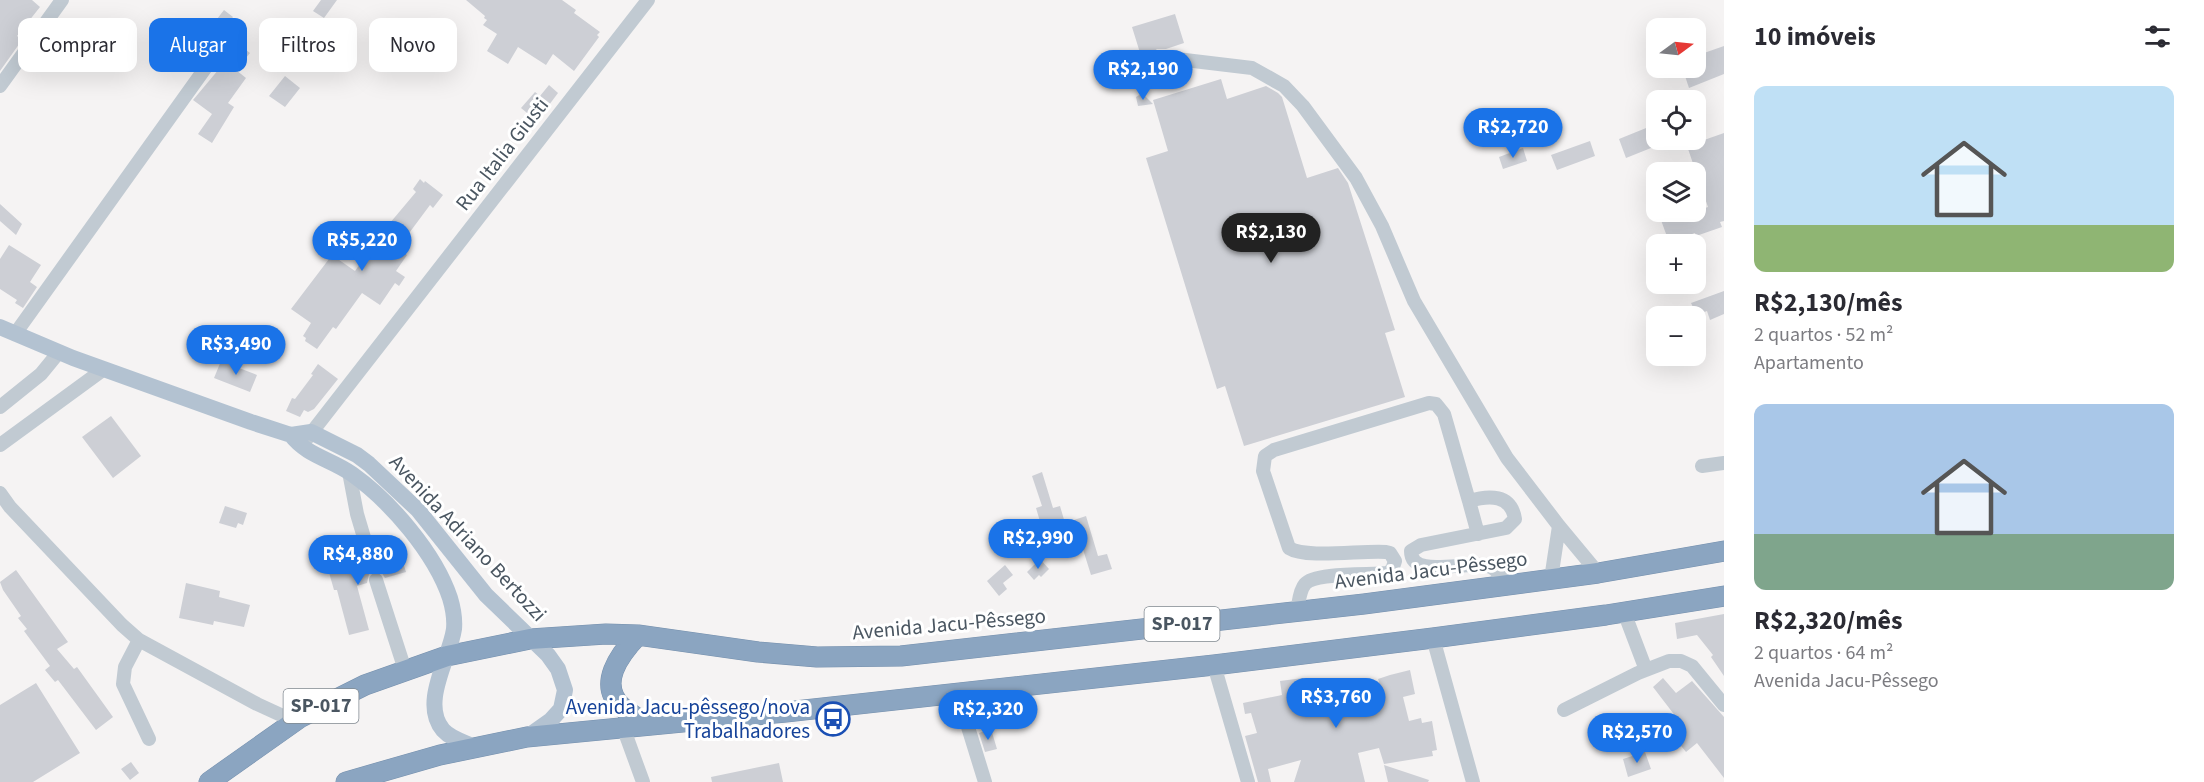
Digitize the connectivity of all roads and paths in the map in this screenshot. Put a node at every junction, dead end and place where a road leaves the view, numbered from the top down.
1 (62, 0) edge
2 (648, 0) edge
3 (1160, 57) dead end
4 (202, 72) edge
5 (0, 86) edge
6 (8, 330) edge
7 (59, 352) junction
8 (104, 369) junction
9 (0, 407) edge
10 (311, 432) junction
11 (296, 441) junction
12 (0, 445) edge
13 (1724, 463) edge
14 (1702, 466) dead end
15 (350, 472) junction
16 (0, 494) edge
17 (1469, 501) junction
18 (1558, 526) junction
19 (1478, 534) junction
20 (1724, 551) edge
21 (370, 561) dead end
22 (1598, 573) junction
23 (1551, 579) junction
24 (376, 580) dead end
25 (1506, 585) junction
26 (1724, 596) edge
27 (1297, 611) junction
28 (1624, 612) junction
29 (638, 635) junction
30 (530, 639) junction
31 (1433, 639) junction
32 (139, 640) junction
33 (447, 656) junction
34 (1214, 664) junction
35 (405, 670) junction
36 (1647, 670) junction
37 (961, 693) junction
38 (1724, 705) edge
39 (1564, 710) dead end
40 (294, 721) junction
41 (646, 725) junction
42 (623, 727) junction
43 (527, 737) junction
44 (149, 739) dead end
45 (475, 747) junction
46 (209, 782) edge
47 (346, 782) edge
48 (643, 782) edge
49 (985, 782) edge
50 (1248, 782) edge
51 (1473, 782) edge

1 - 5 street
2 - 10 street, Rua Italia Giusti
3 - 18 street
4 - 6 street
6 - 7 main road, Avenida Adriano Bertozzi
7 - 8 main road, Avenida Adriano Bertozzi
7 - 9 street
8 - 11 main road, Avenida Adriano Bertozzi
8 - 12 street
10 - 11 main road, Avenida Adriano Bertozzi
10 - 30 main road, Avenida Adriano Bertozzi
11 - 15 main road, Avenida Adriano Bertozzi
13 - 14 street
15 - 21 street
15 - 33 main road, Avenida Adriano Bertozzi
16 - 32 street
17 - 19 street
17 - 19 street
17 - 27 street
18 - 22 street
18 - 23 street
19 - 25 street
20 - 22 highway, Avenida Jacu-Pêssego / SP-017
22 - 23 highway, Avenida Jacu-Pêssego / SP-017
23 - 25 highway, Avenida Jacu-Pêssego / SP-017
24 - 35 street
25 - 27 highway, Avenida Jacu-Pêssego / SP-017
26 - 28 highway, SP-017
27 - 29 highway, Avenida Jacu-Pêssego / SP-017
28 - 31 highway, SP-017
28 - 36 street
29 - 30 highway, Avenida Jacu-Pêssego / SP-017
29 - 41 highway
30 - 33 highway, Avenida Jacu-Pêssego / SP-017
30 - 43 main road, Avenida Adriano Bertozzi
31 - 34 highway, SP-017
31 - 51 street
32 - 40 street
32 - 44 street
33 - 35 highway, Avenida Jacu-Pêssego / SP-017
33 - 45 main road, Avenida Adriano Bertozzi
34 - 37 highway, SP-017
34 - 50 street
35 - 40 highway, Avenida Jacu-Pêssego / SP-017
36 - 38 street
36 - 39 street
37 - 41 highway, SP-017
37 - 49 street
40 - 46 highway, Avenida Jacu-Pêssego / SP-017
41 - 42 highway, SP-017
42 - 43 highway, SP-017
42 - 48 street
43 - 45 highway, SP-017
45 - 47 highway, SP-017

